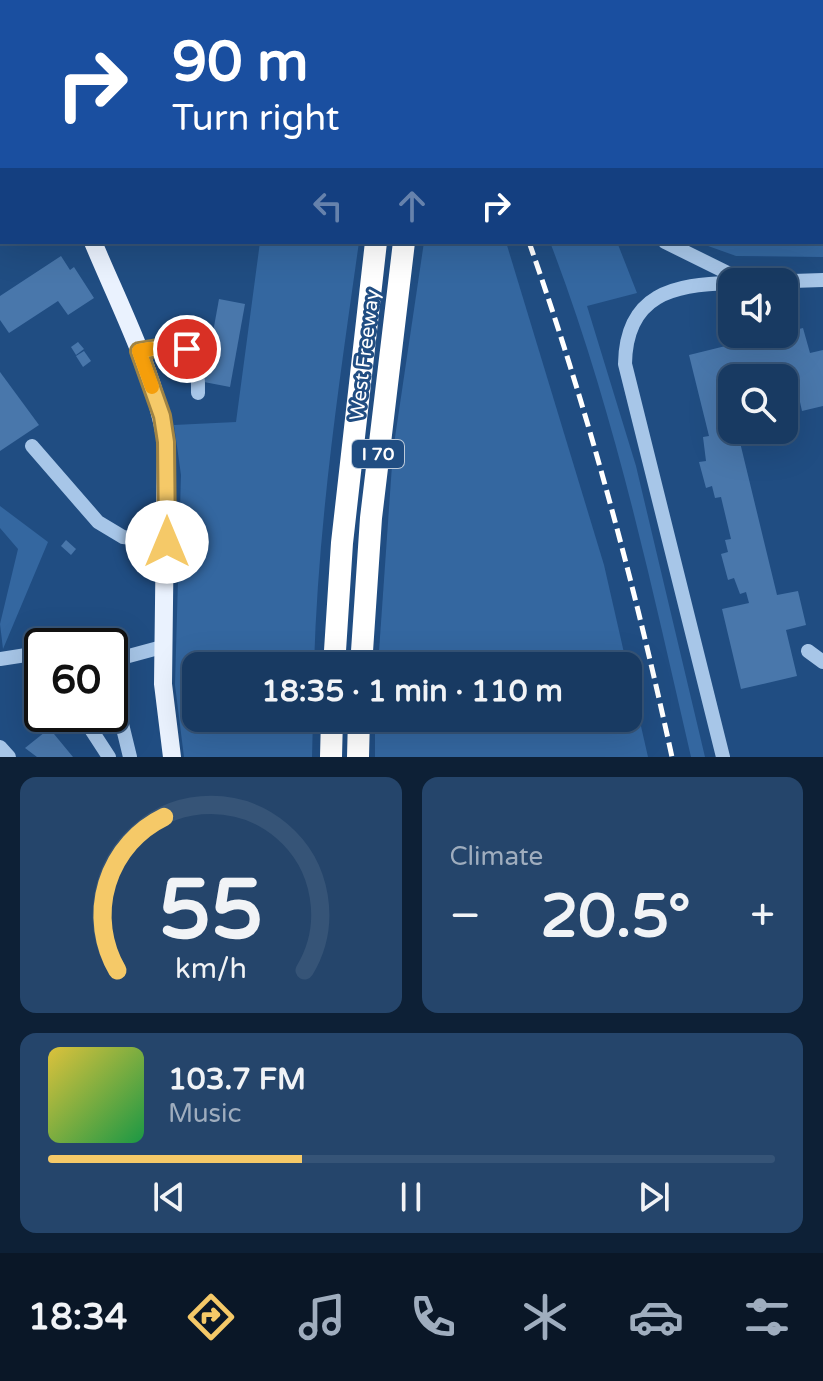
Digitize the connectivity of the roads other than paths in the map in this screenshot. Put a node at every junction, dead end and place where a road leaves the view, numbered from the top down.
1 (94, 244) edge
2 (376, 244) edge
3 (404, 244) edge
4 (669, 244) edge
5 (718, 268) edge
6 (823, 280) edge
7 (798, 281) edge
8 (718, 283) edge
9 (139, 351) junction
10 (198, 393) dead end
11 (32, 446) dead end
12 (167, 542) junction
13 (162, 647) junction
14 (808, 651) dead end
15 (335, 652) edge
16 (362, 652) edge
17 (24, 656) edge
18 (128, 656) edge
19 (0, 659) edge
20 (823, 662) edge
21 (93, 732) edge
22 (124, 732) edge
23 (332, 732) edge
24 (359, 732) edge
25 (0, 747) edge
26 (9, 757) edge
27 (109, 757) edge
28 (130, 757) edge
29 (172, 757) edge
30 (331, 757) edge
31 (358, 757) edge
32 (723, 757) edge

1 - 9 main road
2 - 15 highway, West Freeway / I 70
3 - 16 highway, West Freeway / I 70
4 - 5 lane
6 - 7 lane
8 - 32 lane
9 - 10 lane
9 - 12 main road
11 - 12 lane
12 - 13 main road
13 - 18 lane
13 - 29 main road
14 - 20 lane
17 - 19 lane
21 - 27 lane
22 - 28 lane
23 - 30 highway
24 - 31 highway
25 - 26 lane

